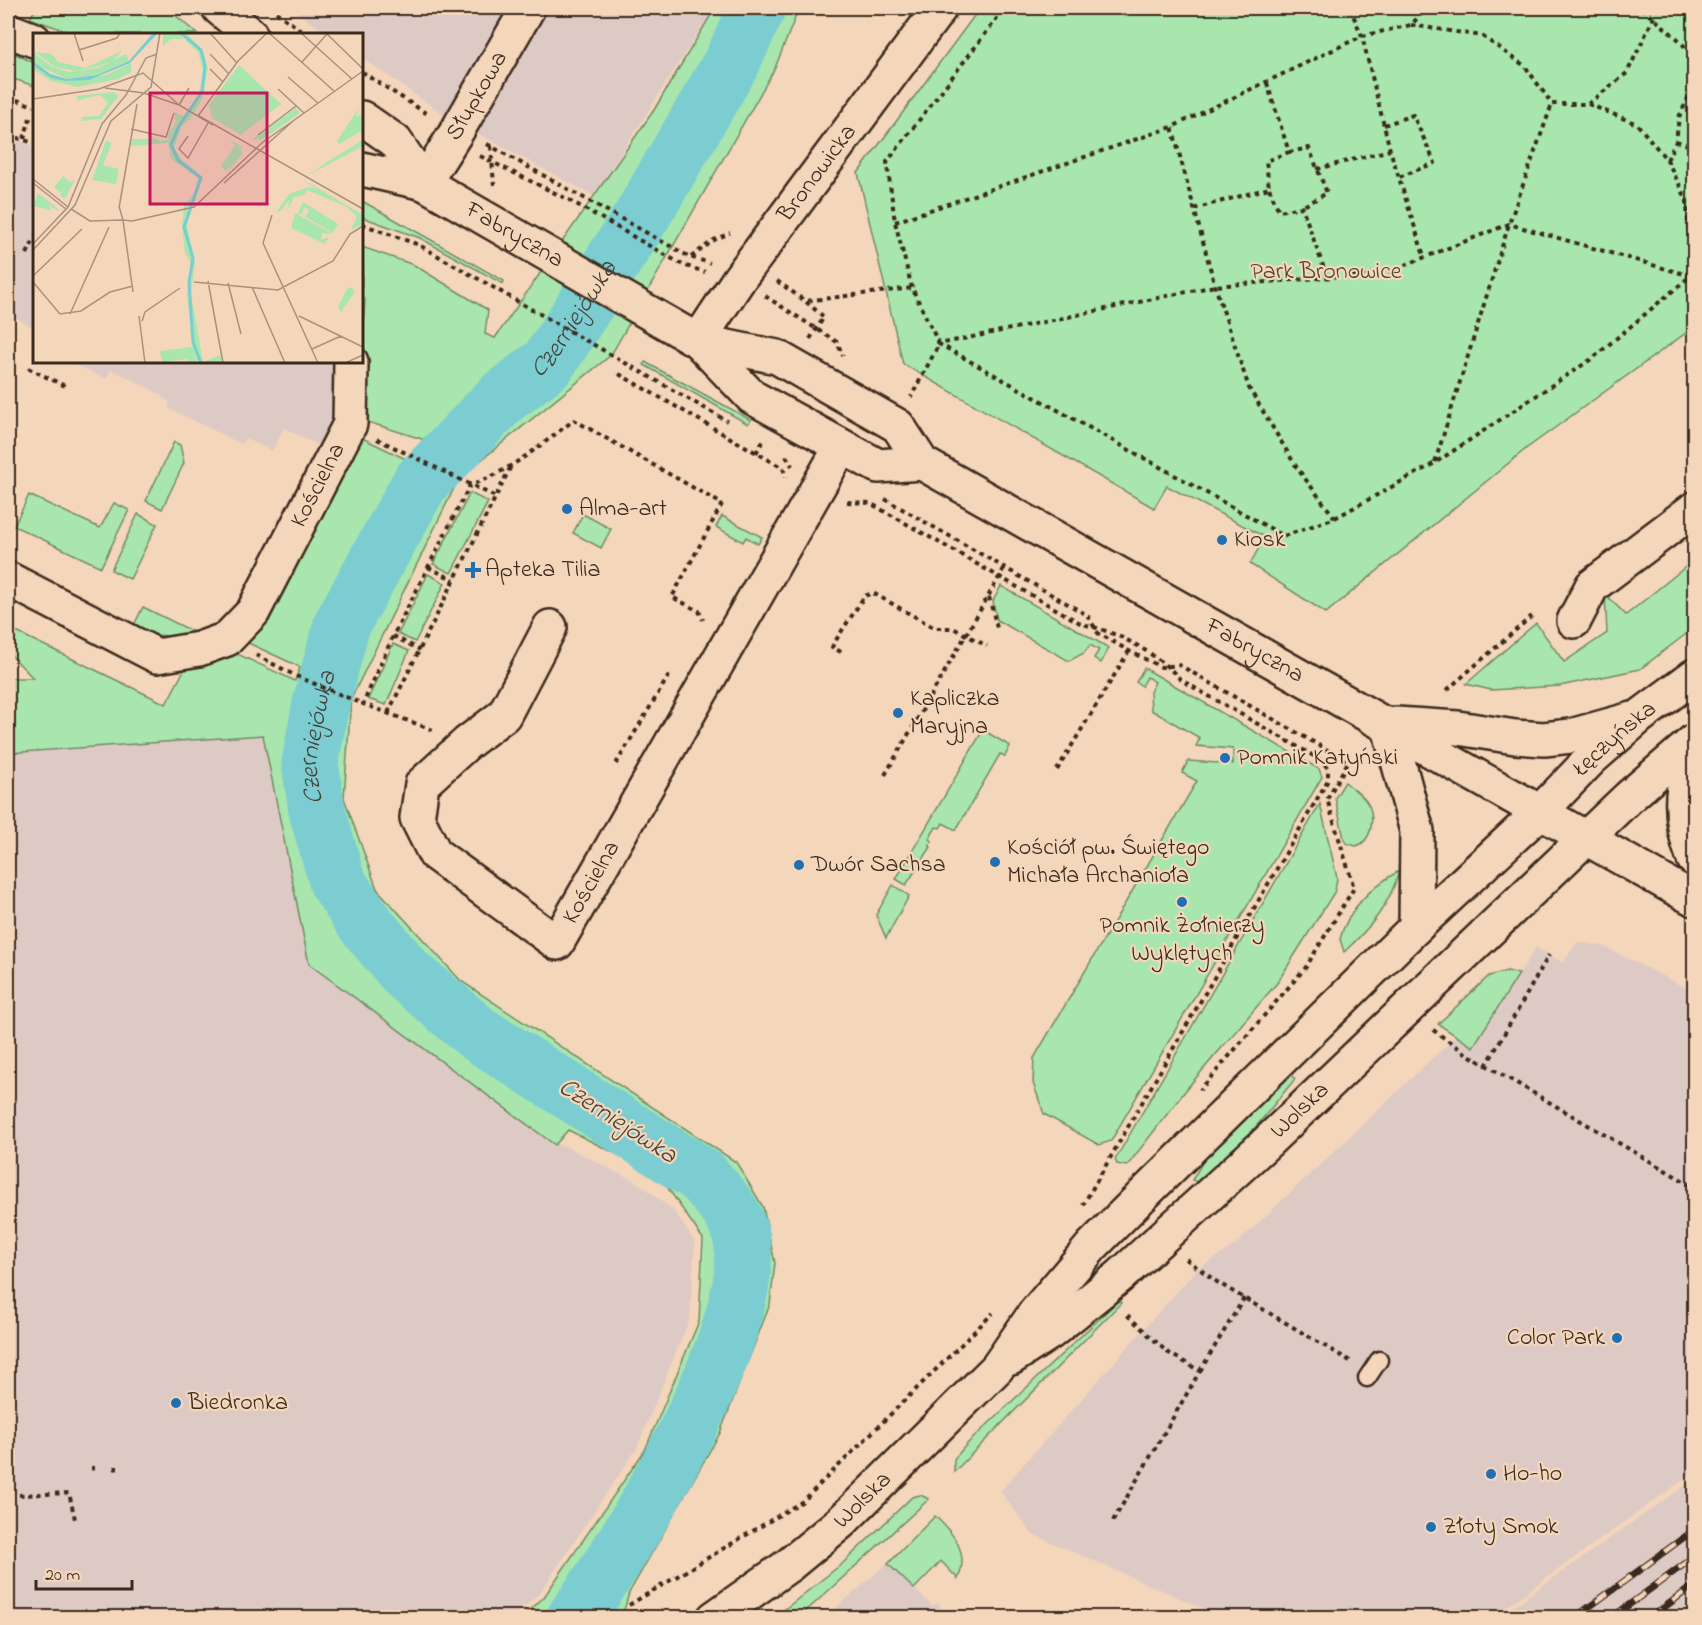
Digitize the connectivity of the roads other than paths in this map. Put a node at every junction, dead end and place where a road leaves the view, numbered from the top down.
1 (219, 8) edge
2 (528, 8) edge
3 (940, 8) edge
4 (8, 30) edge
5 (249, 33) edge
6 (33, 40) edge
7 (363, 119) edge
8 (363, 169) edge
9 (424, 183) junction
10 (698, 341) junction
11 (351, 363) edge
12 (841, 447) junction
13 (922, 463) junction
14 (1695, 509) edge
15 (8, 579) edge
16 (1574, 621) dead end
17 (550, 627) dead end
18 (1695, 676) edge
19 (1639, 717) junction
20 (1388, 724) junction
21 (1693, 742) edge
22 (1541, 811) junction
23 (1588, 838) junction
24 (1695, 859) edge
25 (1695, 899) edge
26 (1416, 927) junction
27 (1144, 1194) junction
28 (1176, 1225) junction
29 (1379, 1360) dead end
30 (997, 1368) junction
31 (1367, 1378) dead end
32 (714, 1617) edge

1 - 5 street
2 - 9 street, Słupkowa
3 - 10 street, Bronowicka
4 - 6 street
7 - 9 street, Fabryczna
8 - 9 street, Fabryczna
9 - 10 street, Fabryczna
10 - 12 street, Fabryczna
10 - 13 street, Fabryczna
11 - 15 street, Kościelna
12 - 13 street, Fabryczna
12 - 17 street, Kościelna
13 - 20 street, Fabryczna
14 - 16 street
18 - 19 street, Łęczyńska
19 - 20 street
19 - 22 street, Łęczyńska
20 - 22 street, Fabryczna
20 - 26 street
21 - 23 street
21 - 24 street
22 - 23 street, Fabryczna
22 - 26 street, Wolska
23 - 25 street, Fabryczna
23 - 28 street, Wolska
26 - 27 street, Wolska
27 - 28 street
27 - 30 street, Wolska
28 - 30 street, Wolska
29 - 31 lane
30 - 32 street, Wolska

